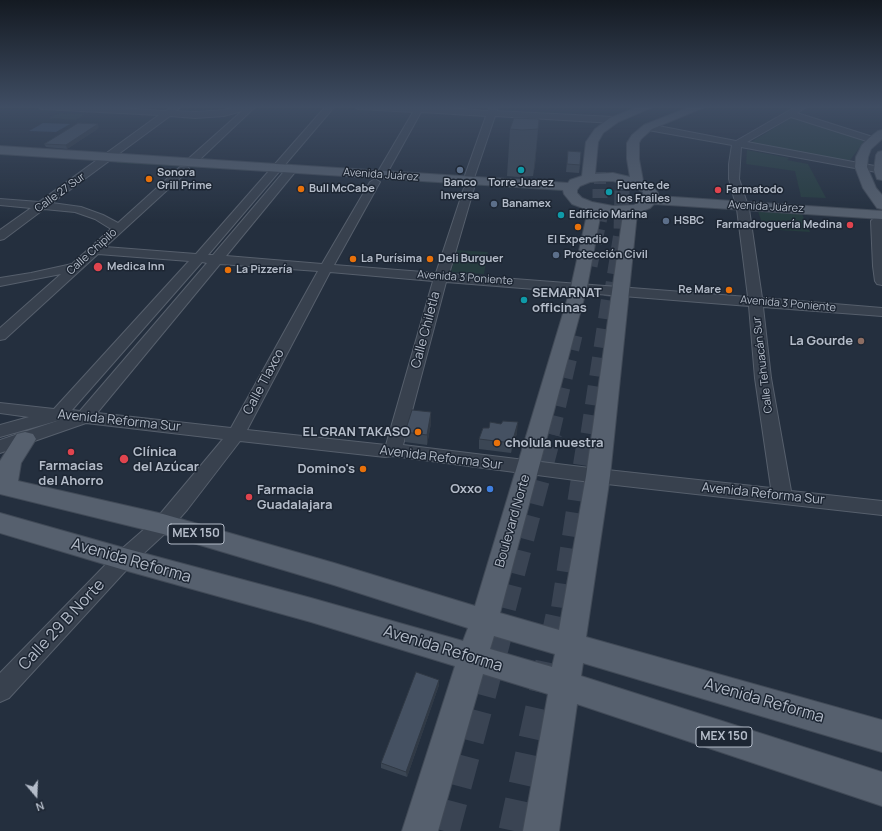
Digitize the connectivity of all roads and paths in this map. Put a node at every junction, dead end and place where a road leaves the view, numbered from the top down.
1 (737, 144) edge
2 (125, 145) edge
3 (211, 145) edge
4 (303, 145) edge
5 (397, 145) edge
6 (481, 145) edge
7 (592, 145) edge
8 (602, 145) edge
9 (633, 145) edge
10 (741, 145) edge
11 (869, 145) edge
12 (0, 150) edge
13 (882, 155) edge
14 (0, 157) edge
15 (104, 160) junction
16 (188, 166) junction
17 (861, 167) junction
18 (285, 169) junction
19 (881, 173) edge
20 (594, 175) junction
21 (378, 178) junction
22 (637, 183) junction
23 (469, 184) junction
24 (571, 190) junction
25 (651, 197) junction
26 (0, 202) edge
27 (741, 202) junction
28 (43, 205) junction
29 (882, 206) edge
30 (595, 208) junction
31 (630, 210) junction
32 (882, 215) edge
33 (882, 219) edge
34 (118, 228) junction
35 (0, 236) edge
36 (96, 250) junction
37 (200, 257) junction
38 (217, 259) junction
39 (77, 266) junction
40 (326, 268) junction
41 (441, 277) junction
42 (882, 281) edge
43 (0, 282) edge
44 (579, 287) junction
45 (621, 290) junction
46 (756, 302) junction
47 (882, 312) edge
48 (0, 336) edge
49 (0, 408) edge
50 (59, 414) junction
51 (85, 417) junction
52 (0, 431) edge
53 (236, 434) junction
54 (25, 439) junction
55 (0, 447) edge
56 (393, 450) junction
57 (528, 468) junction
58 (598, 476) junction
59 (3, 485) edge
60 (782, 496) junction
61 (882, 508) edge
62 (0, 523) edge
63 (163, 524) junction
64 (124, 560) junction
65 (484, 621) junction
66 (572, 645) junction
67 (472, 658) junction
68 (566, 685) junction
69 (0, 690) edge
70 (882, 736) edge
71 (882, 790) edge
72 (420, 831) edge
73 (541, 831) edge

1 - 27 street, Calle Tehuacán Sur
2 - 15 street, Calle 27 Sur
3 - 16 street, Calle Chipilo
4 - 18 street
5 - 21 street, Calle Tlaxco
6 - 23 street, Calle Chiletla
7 - 20 main road
8 - 20 main road
9 - 22 main road
10 - 17 street
11 - 17 main road
12 - 15 main road, Avenida Juárez
13 - 19 main road
14 - 15 main road, Avenida Juárez
15 - 16 main road, Avenida Juárez
15 - 28 street, Calle 27 Sur
16 - 18 main road, Avenida Juárez
16 - 34 street, Calle Chipilo
17 - 19 street
17 - 29 main road
18 - 21 main road, Avenida Juárez
18 - 37 street
18 - 38 street
20 - 22 main road
20 - 24 main road
21 - 23 main road, Avenida Juárez
21 - 40 street, Calle Tlaxco
22 - 25 main road
23 - 24 main road, Avenida Juárez
23 - 41 street, Calle Chiletla
24 - 30 main road
25 - 27 main road, Avenida Juárez
25 - 31 main road
26 - 28 street
27 - 29 main road, Avenida Juárez
27 - 32 main road, Avenida Juárez
27 - 46 street, Calle Tehuacán Sur
28 - 34 street
28 - 35 street, Calle 27 Sur
30 - 31 main road
30 - 44 main road, Boulevard Norte
31 - 45 main road
33 - 42 street
34 - 36 street, Calle Chipilo
36 - 37 street, Avenida 3 Poniente
36 - 39 street, Calle Chipilo
37 - 38 street, Avenida 3 Poniente
37 - 50 street
38 - 40 street, Avenida 3 Poniente
38 - 51 street
39 - 43 street
39 - 48 street, Calle Chipilo
40 - 41 street, Avenida 3 Poniente
40 - 53 street, Calle Tlaxco
41 - 44 street, Avenida 3 Poniente
41 - 56 street, Calle Chiletla
44 - 45 street, Avenida 3 Poniente
44 - 57 main road, Boulevard Norte
45 - 46 street, Avenida 3 Poniente
45 - 58 main road
46 - 47 street, Avenida 3 Poniente
46 - 60 street, Calle Tehuacán Sur
49 - 50 street, Avenida Reforma Sur
50 - 51 street, Avenida Reforma Sur
50 - 52 street
51 - 53 street, Avenida Reforma Sur
51 - 54 street
53 - 56 street, Avenida Reforma Sur
53 - 63 street, Calle Tlaxco
54 - 55 street
54 - 59 main road
56 - 57 street, Avenida Reforma Sur
57 - 58 street, Avenida Reforma Sur
57 - 65 main road, Boulevard Norte
58 - 60 street, Avenida Reforma Sur
58 - 66 main road
59 - 63 main road, Avenida Reforma / MEX 150
60 - 61 street, Avenida Reforma Sur
62 - 64 main road, Avenida Reforma / MEX 150
63 - 64 street, Calle Tlaxco
63 - 65 main road, Avenida Reforma / MEX 150
64 - 67 main road, Avenida Reforma / MEX 150
64 - 69 street, Calle 29 B Norte
65 - 66 main road, Avenida Reforma / MEX 150
65 - 67 main road, Boulevard Norte
66 - 68 main road
66 - 70 main road, Avenida Reforma / MEX 150
67 - 68 main road, Avenida Reforma / MEX 150
67 - 72 main road, Boulevard Norte
68 - 71 main road, Avenida Reforma / MEX 150
68 - 73 main road

